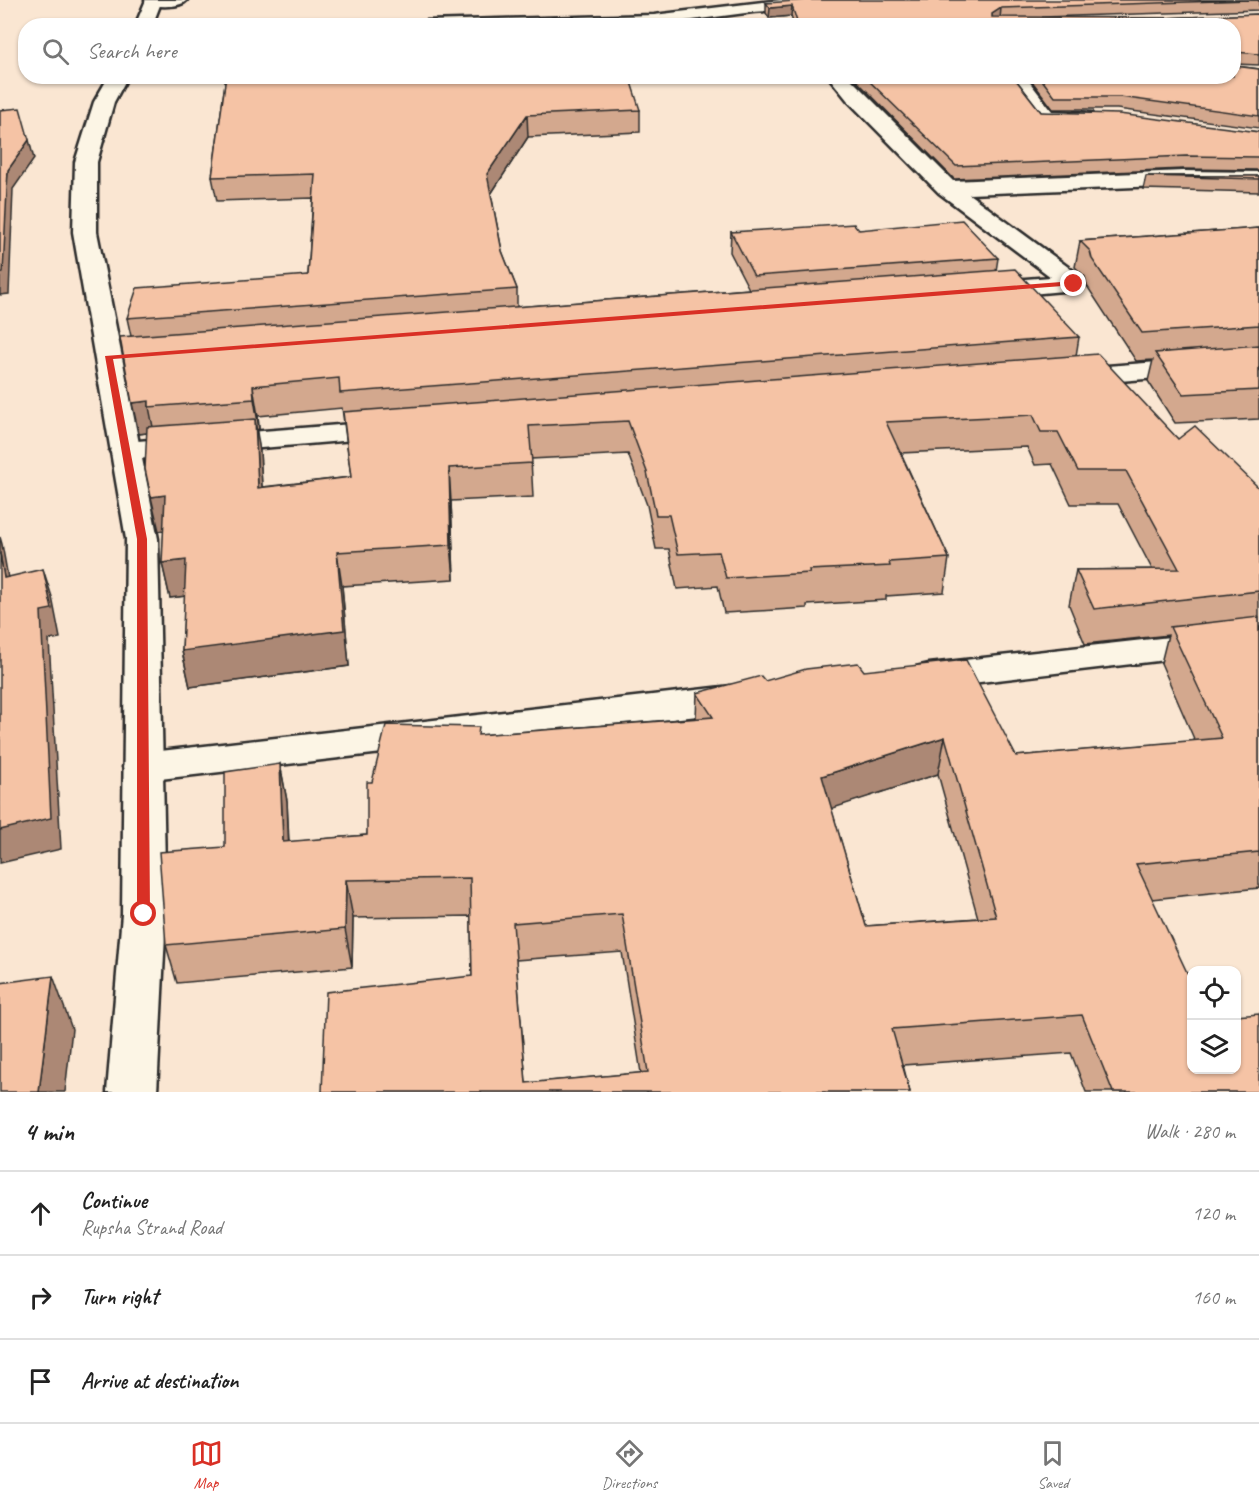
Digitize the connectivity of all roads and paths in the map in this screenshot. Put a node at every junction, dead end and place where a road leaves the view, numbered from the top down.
1 (178, 0) edge
2 (847, 0) edge
3 (153, 1) edge
4 (766, 3) edge
5 (146, 18) edge
6 (667, 18) edge
7 (786, 18) edge
8 (114, 84) edge
9 (844, 84) edge
10 (1023, 84) edge
11 (1105, 117) edge
12 (1259, 179) edge
13 (947, 188) junction
14 (966, 292) edge
15 (1259, 362) edge
16 (1044, 379) edge
17 (412, 428) edge
18 (125, 451) junction
19 (1259, 638) edge
20 (891, 681) edge
21 (772, 694) edge
22 (143, 767) junction
23 (132, 1092) edge

1 - 3 street
2 - 4 street
3 - 5 street
4 - 6 street
4 - 7 street
8 - 18 street
9 - 13 street
10 - 11 street
12 - 13 street
13 - 14 street
15 - 16 street
17 - 18 street
18 - 22 street
19 - 20 street
21 - 22 street
22 - 23 street

